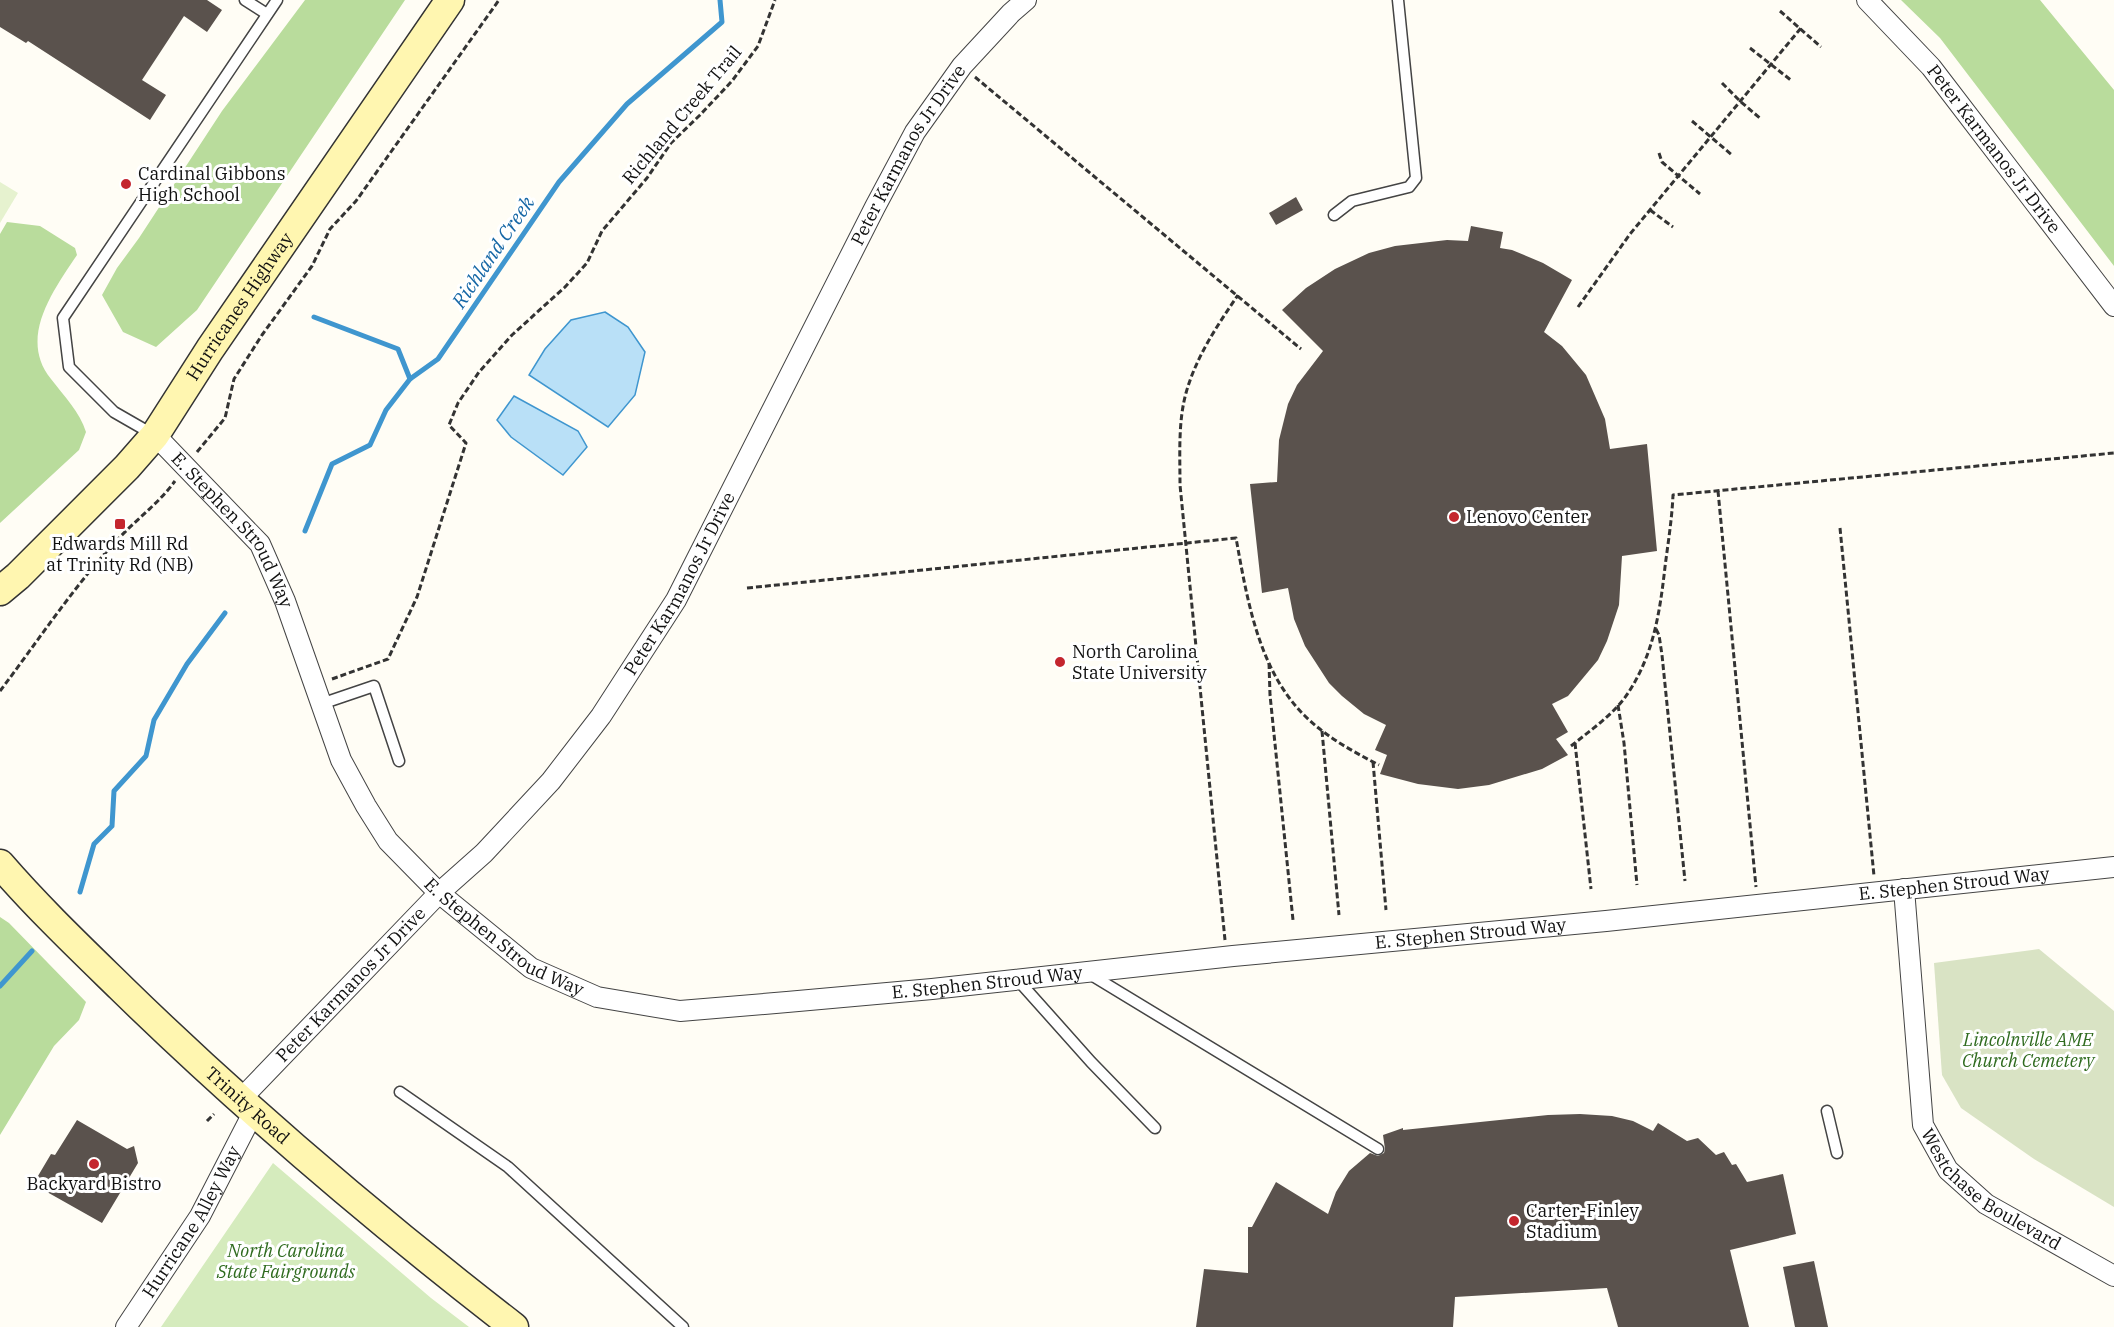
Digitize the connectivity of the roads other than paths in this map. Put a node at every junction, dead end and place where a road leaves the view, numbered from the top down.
1 (245, 0) edge
2 (277, 0) edge
3 (450, 0) edge
4 (1026, 0) edge
5 (1398, 0) edge
6 (1867, 0) edge
7 (267, 14) junction
8 (1334, 215) dead end
9 (2114, 306) edge
10 (154, 435) junction
11 (0, 591) edge
12 (321, 704) junction
13 (399, 761) dead end
14 (0, 864) edge
15 (2114, 867) edge
16 (1904, 889) junction
17 (439, 893) junction
18 (1086, 972) junction
19 (1016, 979) junction
20 (400, 1092) dead end
21 (247, 1107) junction
22 (1827, 1111) dead end
23 (1155, 1128) dead end
24 (1377, 1149) dead end
25 (1838, 1153) dead end
26 (2114, 1276) edge
27 (126, 1327) edge
28 (514, 1327) edge
29 (683, 1327) edge

1 - 7 lane
2 - 7 lane
3 - 10 main road, Hurricanes Highway
4 - 17 street, Peter Karmanos Jr Drive
5 - 8 lane
6 - 9 street, Peter Karmanos Jr Drive
7 - 10 lane
10 - 11 main road, Hurricanes Highway
10 - 12 street, E. Stephen Stroud Way
12 - 13 lane
12 - 17 street, E. Stephen Stroud Way
14 - 21 main road, Trinity Road
15 - 16 street, E. Stephen Stroud Way
16 - 18 street, E. Stephen Stroud Way
16 - 26 street, Westchase Boulevard
17 - 19 street, E. Stephen Stroud Way
17 - 21 street, Peter Karmanos Jr Drive
18 - 19 street, E. Stephen Stroud Way
18 - 24 lane
19 - 23 lane
20 - 29 lane
21 - 27 street, Hurricane Alley Way
21 - 28 main road, Trinity Road
22 - 25 lane

